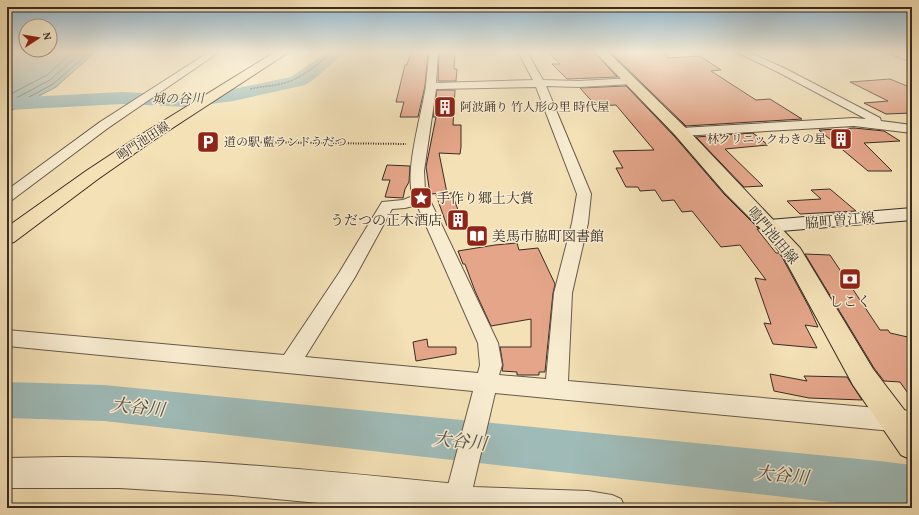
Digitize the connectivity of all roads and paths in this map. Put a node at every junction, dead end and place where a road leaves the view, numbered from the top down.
1 (178, 76) edge
2 (245, 76) edge
3 (299, 76) edge
4 (432, 76) edge
5 (536, 76) edge
6 (627, 76) edge
7 (793, 76) edge
8 (632, 81) junction
9 (540, 83) junction
10 (431, 86) junction
11 (213, 97) junction
12 (889, 126) junction
13 (912, 129) edge
14 (682, 132) junction
15 (912, 138) edge
16 (238, 142) dead end
17 (421, 144) junction
18 (7, 197) edge
19 (422, 198) junction
20 (912, 214) edge
21 (769, 226) junction
22 (7, 237) edge
23 (7, 338) edge
24 (290, 365) junction
25 (486, 387) junction
26 (556, 390) junction
27 (906, 431) edge
28 (7, 473) edge
29 (458, 497) edge
30 (596, 507) edge

1 - 18 street
2 - 11 main road, 鳴門池田線
3 - 11 path
4 - 10 street
5 - 9 street
6 - 8 main road, 鳴門池田線
7 - 12 street
8 - 9 street
8 - 14 main road, 鳴門池田線
9 - 10 street
9 - 26 street
10 - 17 street
11 - 22 main road, 鳴門池田線
12 - 13 street
12 - 14 street
12 - 15 street
14 - 21 main road, 鳴門池田線
16 - 17 path
17 - 19 street
19 - 24 street
19 - 25 street
20 - 21 main road, 脇町曽江線
21 - 27 main road, 鳴門池田線
23 - 24 street
24 - 25 street
25 - 26 street
25 - 29 street
26 - 27 street
28 - 29 street
29 - 30 street

